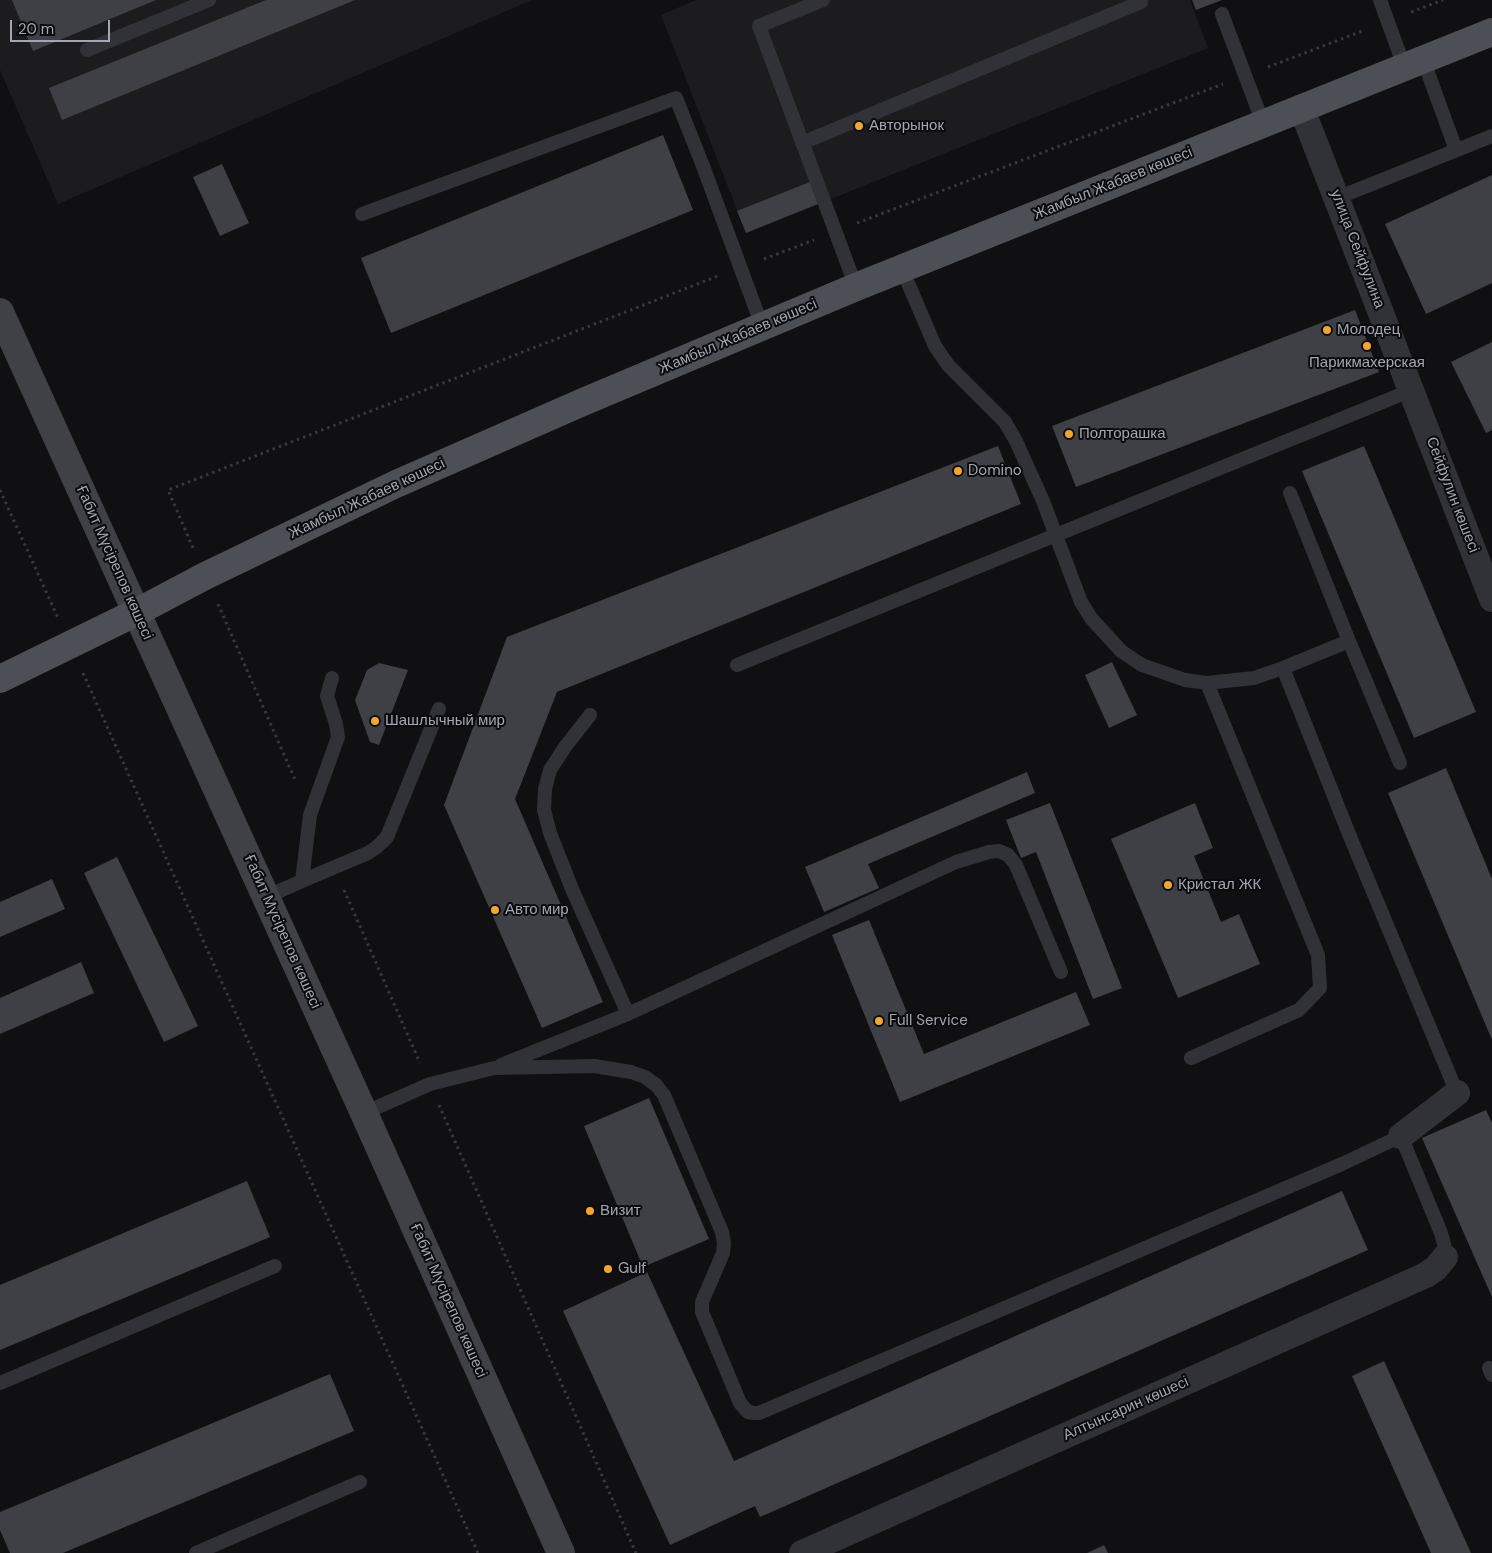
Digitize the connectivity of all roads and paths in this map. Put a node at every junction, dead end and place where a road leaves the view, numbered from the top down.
1 (210, 0) edge
2 (822, 0) edge
3 (1141, 0) edge
4 (1380, 0) edge
5 (1443, 0) edge
6 (1222, 14) dead end
7 (1388, 21) junction
8 (1492, 32) edge
9 (87, 50) dead end
10 (1413, 63) junction
11 (1245, 76) junction
12 (1301, 107) junction
13 (1263, 123) junction
14 (1492, 136) edge
15 (802, 143) junction
16 (1456, 150) junction
17 (1337, 198) junction
18 (362, 214) dead end
19 (836, 231) junction
20 (740, 268) junction
21 (902, 269) junction
22 (856, 287) junction
23 (0, 312) edge
24 (762, 326) junction
25 (1412, 390) junction
26 (0, 490) edge
27 (1290, 493) dead end
28 (1057, 536) junction
29 (205, 576) junction
30 (1492, 600) edge
31 (136, 612) junction
32 (1349, 641) junction
33 (70, 645) junction
34 (738, 665) dead end
35 (1283, 668) junction
36 (332, 678) dead end
37 (0, 680) edge
38 (1207, 683) junction
39 (439, 709) dead end
40 (590, 715) dead end
41 (1400, 763) dead end
42 (310, 814) junction
43 (334, 867) junction
44 (302, 881) junction
45 (266, 897) junction
46 (1061, 972) dead end
47 (628, 1014) junction
48 (1191, 1058) dead end
49 (494, 1068) junction
50 (430, 1084) junction
51 (1457, 1093) joint
52 (364, 1113) junction
53 (1401, 1136) junction
54 (1445, 1258) joint
55 (275, 1266) dead end
56 (0, 1383) edge
57 (360, 1482) dead end
58 (196, 1553) edge
59 (478, 1553) edge
60 (561, 1553) edge
61 (636, 1553) edge
62 (802, 1553) edge

1 - 9 lane
2 - 15 lane
3 - 15 lane
4 - 7 lane
5 - 7 path
6 - 11 lane
7 - 10 lane
7 - 11 path
8 - 10 main road, Жамбыл Жабаев көшесі
10 - 12 main road, Жамбыл Жабаев көшесі
10 - 16 lane
11 - 13 lane
11 - 19 path
12 - 13 main road, Жамбыл Жабаев көшесі
12 - 17 street, улица Сейфулина
13 - 21 main road, Жамбыл Жабаев көшесі
14 - 16 lane
15 - 19 lane
16 - 17 lane
17 - 25 street, улица Сейфулина
18 - 20 lane
19 - 20 path
19 - 22 lane
20 - 24 lane
20 - 29 path
21 - 22 main road, Жамбыл Жабаев көшесі
21 - 28 lane
22 - 24 main road, Жамбыл Жабаев көшесі
23 - 31 main road, Ғабит Мүсірепов көшесі
24 - 29 main road, Жамбыл Жабаев көшесі
25 - 28 lane
25 - 30 street, Сейфулин көшесі
26 - 33 path
27 - 32 lane
28 - 34 lane
28 - 38 lane
29 - 31 main road, Жамбыл Жабаев көшесі
29 - 42 path
31 - 33 main road, Жамбыл Жабаев көшесі
31 - 45 main road, Ғабит Мүсірепов көшесі
32 - 35 lane
32 - 41 lane
33 - 37 main road, Жамбыл Жабаев көшесі
33 - 59 path
35 - 38 lane
35 - 51 lane
36 - 42 lane
38 - 48 lane
39 - 43 lane
40 - 47 lane
42 - 44 lane
43 - 44 lane
43 - 50 path
44 - 45 lane
45 - 52 main road, Ғабит Мүсірепов көшесі
46 - 47 lane
47 - 49 lane
49 - 50 lane
49 - 53 lane
50 - 52 lane
50 - 61 path
51 - 53 street
52 - 60 main road, Ғабит Мүсірепов көшесі
53 - 54 lane
54 - 62 street, Алтынсарин көшесі
55 - 56 lane
57 - 58 lane

